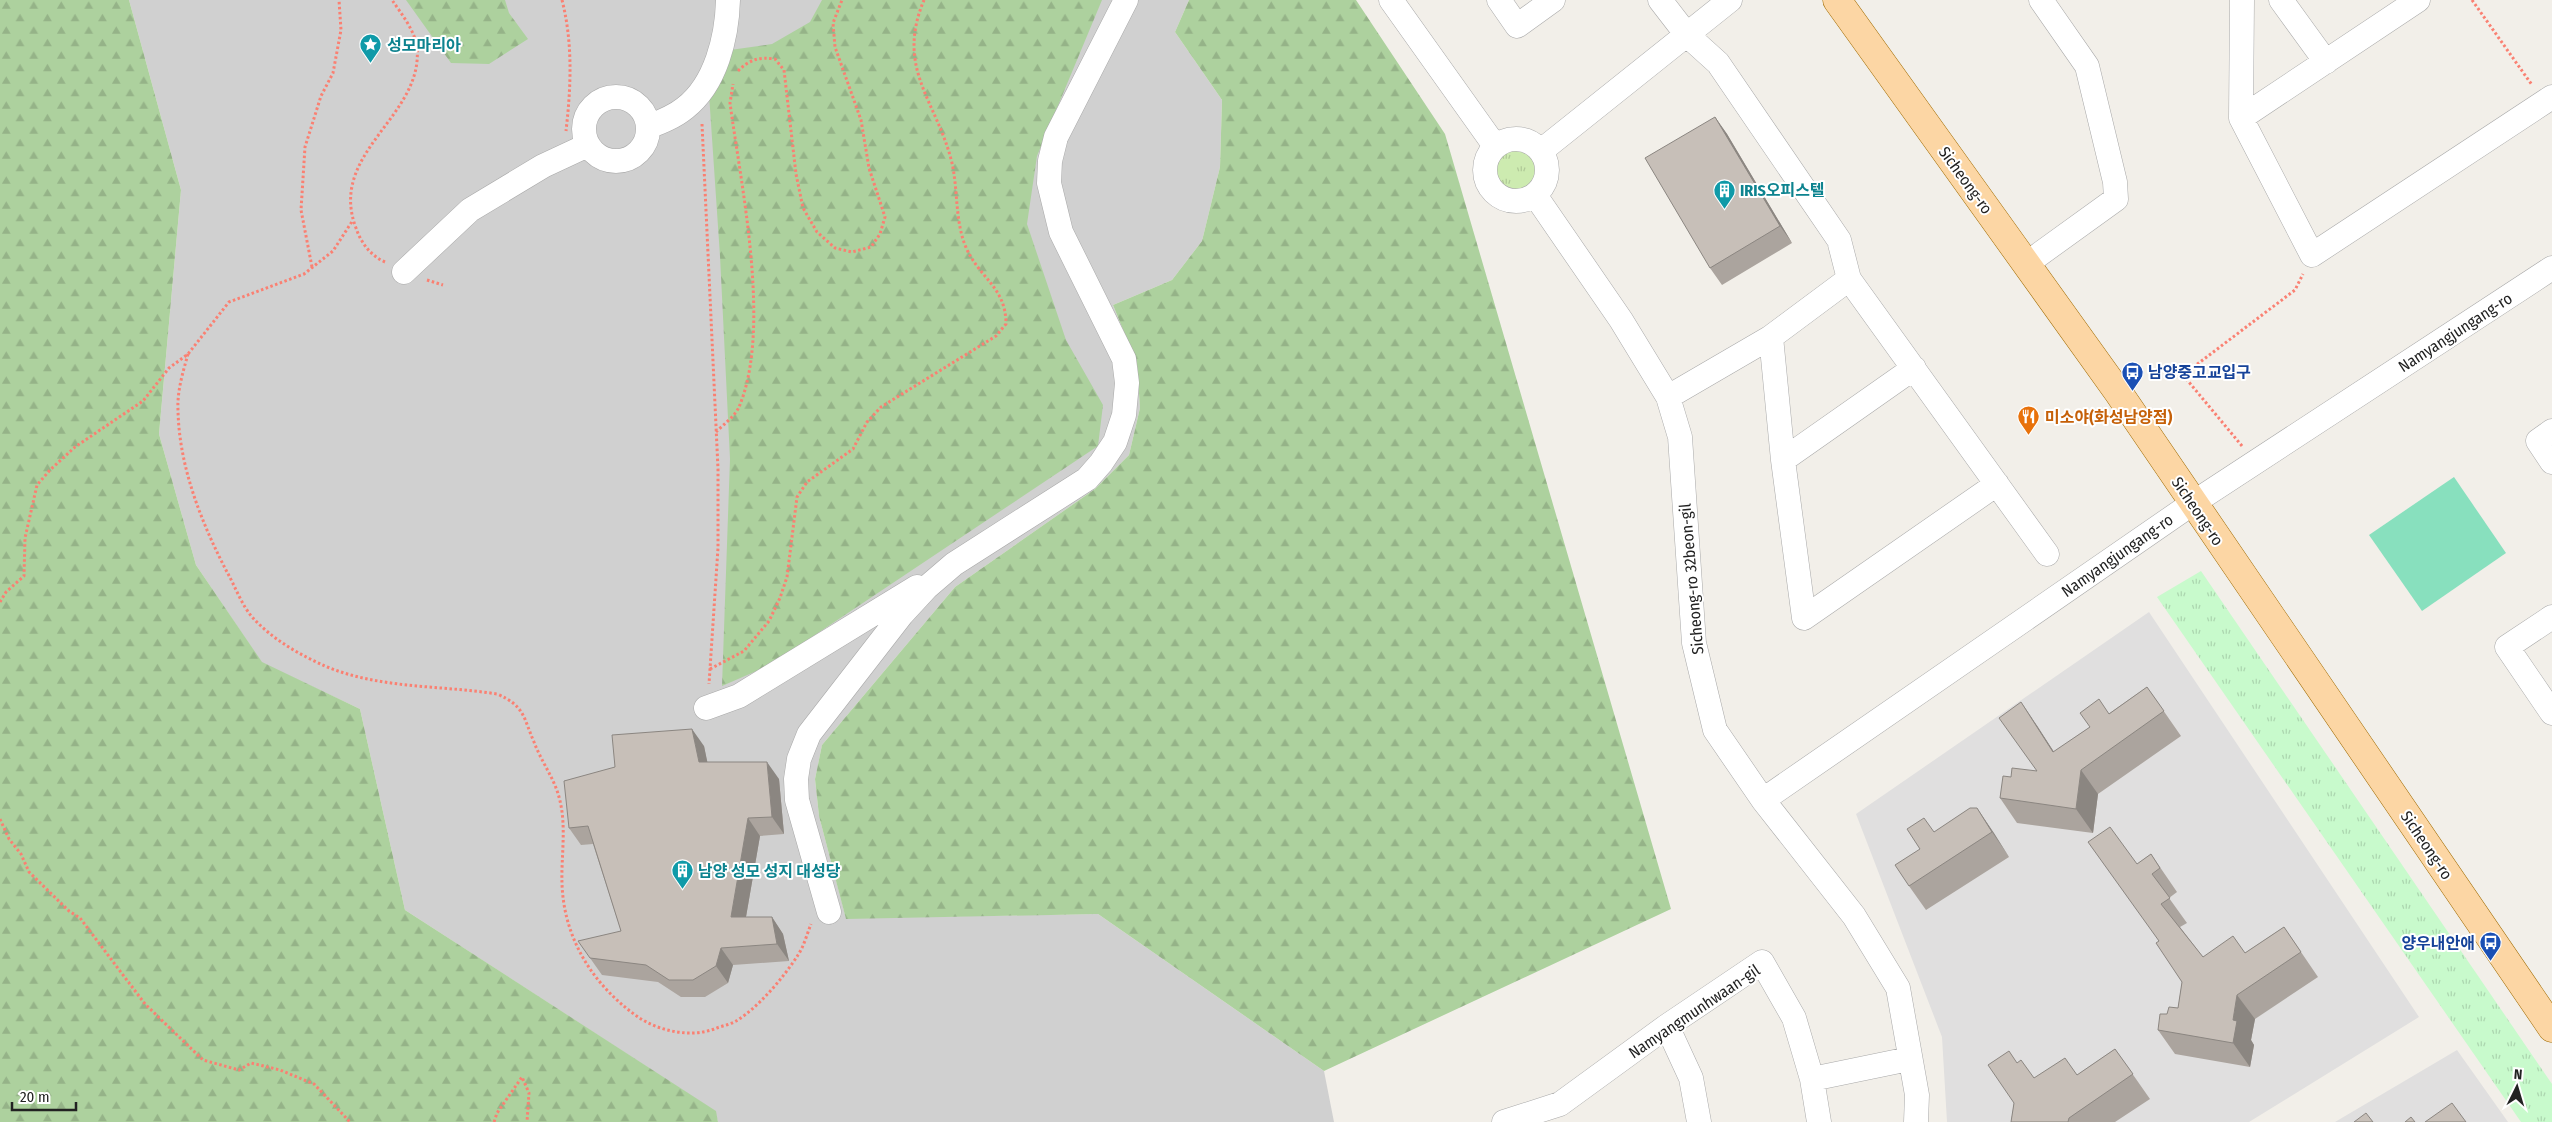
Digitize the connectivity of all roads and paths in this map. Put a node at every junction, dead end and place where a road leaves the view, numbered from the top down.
1 (339, 0) edge
2 (392, 0) edge
3 (562, 0) edge
4 (728, 0) edge
5 (842, 0) edge
6 (924, 0) edge
7 (1126, 0) edge
8 (1391, 0) edge
9 (1499, 0) edge
10 (1553, 0) edge
11 (1660, 0) edge
12 (1730, 0) edge
13 (1837, 0) edge
14 (2041, 0) edge
15 (2242, 0) edge
16 (2281, 0) edge
17 (2418, 0) edge
18 (2472, 0) edge
19 (1687, 35) junction
20 (2326, 62) junction
21 (735, 74) dead end
22 (733, 83) dead end
23 (701, 93) junction
24 (2548, 99) edge
25 (2241, 118) junction
26 (648, 127) junction
27 (588, 144) junction
28 (1495, 146) junction
29 (1541, 151) junction
30 (564, 156) junction
31 (1535, 195) junction
32 (353, 220) junction
33 (2312, 256) junction
34 (2026, 264) junction
35 (312, 268) junction
36 (2552, 268) edge
37 (404, 272) junction
38 (1850, 279) junction
39 (443, 285) dead end
40 (1771, 337) junction
41 (188, 354) junction
42 (1914, 368) junction
43 (1668, 397) junction
44 (2552, 431) edge
45 (716, 432) junction
46 (1782, 460) junction
47 (2255, 462) junction
48 (2552, 462) edge
49 (1997, 484) junction
50 (2192, 503) junction
51 (2047, 554) dead end
52 (954, 564) junction
53 (0, 602) edge
54 (2552, 617) edge
55 (710, 669) junction
56 (706, 708) joint
57 (2552, 713) edge
58 (1763, 800) junction
59 (0, 819) edge
60 (821, 880) junction
61 (829, 912) dead end
62 (1667, 1026) junction
63 (2552, 1028) edge
64 (1909, 1059) junction
65 (1812, 1079) junction
66 (1561, 1113) edge
67 (350, 1122) edge
68 (494, 1122) edge
69 (527, 1122) edge
70 (1504, 1122) edge
71 (1699, 1122) edge
72 (1819, 1122) edge
73 (1916, 1122) edge

1 - 35 path
2 - 32 path
3 - 30 path
4 - 23 street
5 - 21 path
6 - 55 path
7 - 52 street
8 - 28 street
9 - 10 street
11 - 19 street
12 - 19 street
13 - 34 main road, Sicheong-ro
14 - 34 street
15 - 25 street
16 - 20 street
17 - 20 street
18 - 24 path
19 - 29 street
19 - 38 street
20 - 25 street
22 - 45 path
23 - 26 street
23 - 45 path
24 - 33 street
25 - 33 street
26 - 27 street
26 - 27 street
27 - 30 street
28 - 29 street
28 - 31 street
29 - 31 street
30 - 37 street
31 - 43 street, Sicheong-ro 32beon-gil
32 - 35 path
32 - 37 path
33 - 47 path
34 - 50 main road, Sicheong-ro
35 - 41 path
36 - 47 street, Namyangjungang-ro
37 - 39 path
38 - 40 street
38 - 42 street
40 - 43 street
40 - 46 street
41 - 53 path
41 - 60 path
42 - 46 street
42 - 49 street
43 - 58 street, Sicheong-ro 32beon-gil
44 - 48 street
45 - 55 path
46 - 49 street
47 - 50 street, Namyangjungang-ro
49 - 51 street
50 - 58 street, Namyangjungang-ro
50 - 63 main road, Sicheong-ro
52 - 56 street
52 - 60 street
54 - 57 street
55 - 56 path
58 - 64 street, Sicheong-ro 32beon-gil
59 - 67 path
60 - 61 street
62 - 65 street, Namyangmunhwaan-gil
62 - 66 street, Namyangmunhwaan-gil
62 - 71 street
64 - 65 street
64 - 73 street, Sicheong-ro 32beon-gil
65 - 72 street, Namyangmunhwaan-gil
66 - 70 street, Namyangmunhwaan-gil
68 - 69 path

